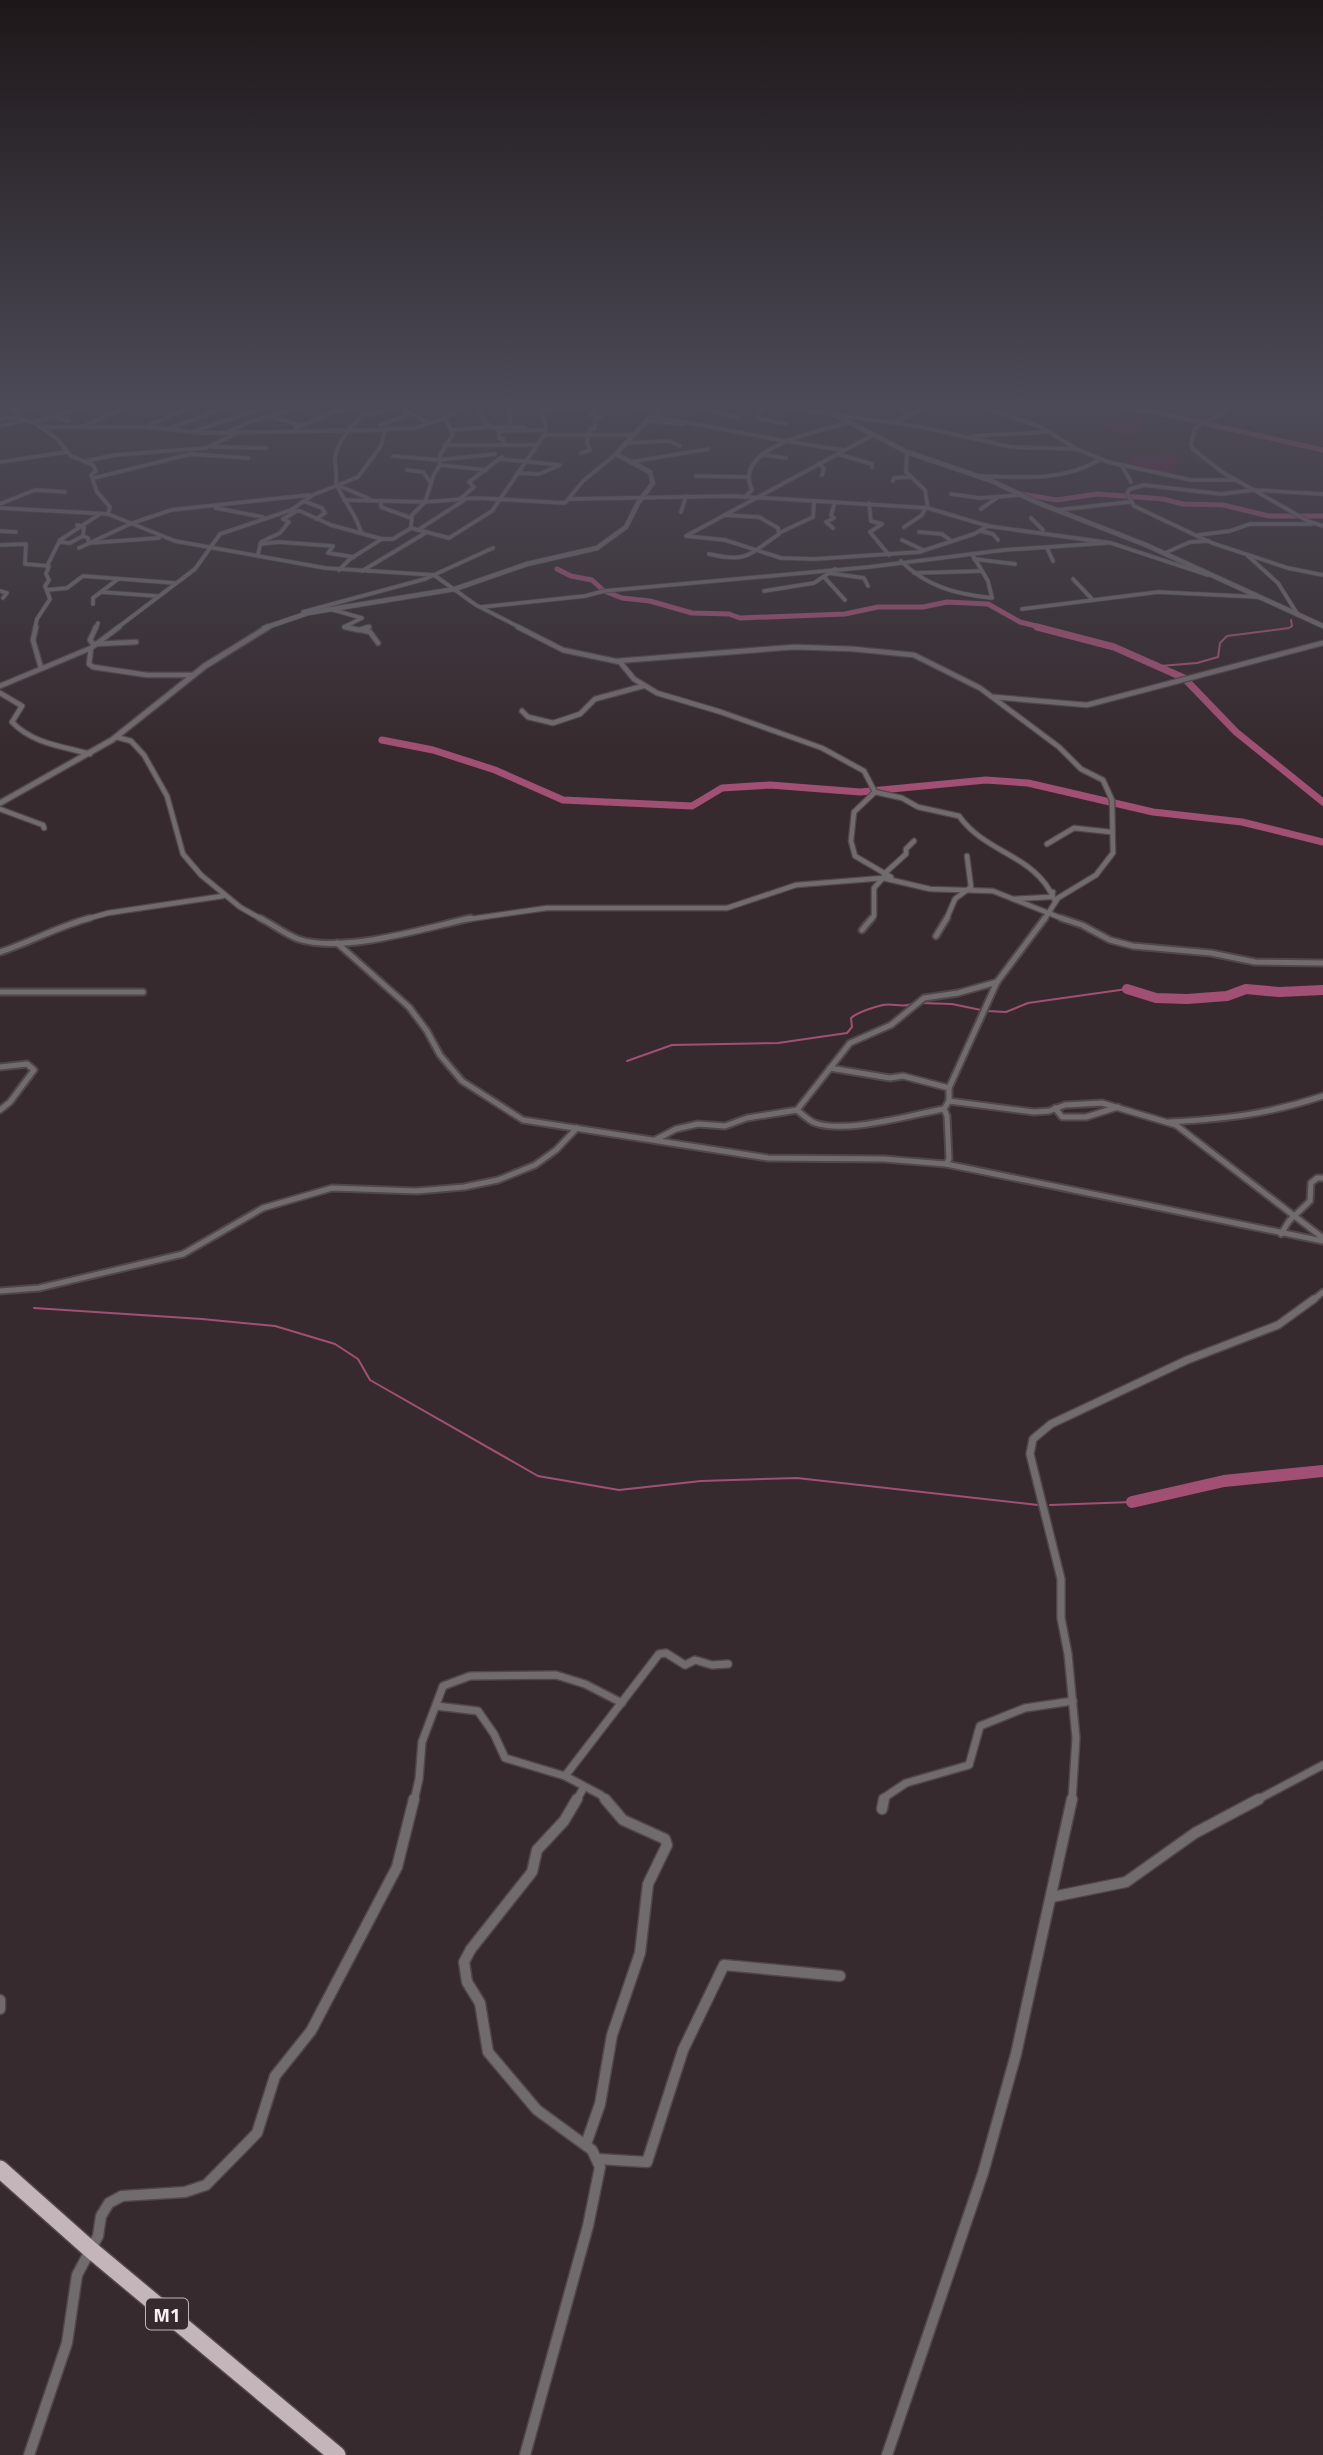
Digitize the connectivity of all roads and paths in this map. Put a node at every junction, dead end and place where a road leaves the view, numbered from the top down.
1 (1031, 519) dead end
2 (89, 520) edge
3 (123, 520) edge
4 (143, 520) edge
5 (257, 520) edge
6 (284, 520) edge
7 (317, 520) edge
8 (358, 520) edge
9 (411, 520) edge
10 (434, 520) edge
11 (478, 520) edge
12 (630, 520) edge
13 (716, 520) edge
14 (766, 520) edge
15 (808, 520) edge
16 (830, 520) edge
17 (870, 520) edge
18 (915, 520) edge
19 (966, 520) edge
20 (1081, 520) edge
21 (1163, 520) edge
22 (1305, 520) edge
23 (132, 523) junction
24 (1313, 524) junction
25 (77, 525) junction
26 (988, 526) junction
27 (1323, 526) edge
28 (904, 527) dead end
29 (411, 528) junction
30 (833, 528) dead end
31 (418, 530) junction
32 (0, 531) edge
33 (981, 531) junction
34 (16, 532) dead end
35 (360, 532) junction
36 (427, 532) junction
37 (919, 532) dead end
38 (1045, 532) junction
39 (779, 533) junction
40 (1197, 535) junction
41 (83, 536) junction
42 (162, 538) junction
43 (383, 540) junction
44 (902, 540) dead end
45 (950, 540) junction
46 (998, 540) dead end
47 (1209, 541) junction
48 (60, 542) junction
49 (1111, 542) junction
50 (89, 543) junction
51 (260, 544) junction
52 (0, 545) edge
53 (212, 547) junction
54 (79, 548) dead end
55 (493, 548) dead end
56 (1047, 548) junction
57 (755, 549) junction
58 (924, 550) junction
59 (1165, 553) junction
60 (258, 554) junction
61 (709, 554) dead end
62 (896, 554) junction
63 (889, 555) junction
64 (1247, 555) junction
65 (973, 556) junction
66 (354, 557) junction
67 (836, 558) junction
68 (1053, 561) dead end
69 (902, 562) junction
70 (1016, 564) dead end
71 (47, 565) junction
72 (835, 568) junction
73 (339, 570) junction
74 (982, 571) junction
75 (361, 572) junction
76 (829, 573) junction
77 (912, 574) junction
78 (434, 575) junction
79 (1210, 575) junction
80 (1322, 576) edge
81 (824, 578) junction
82 (120, 579) junction
83 (1073, 579) dead end
84 (175, 583) junction
85 (868, 586) dead end
86 (455, 589) junction
87 (47, 590) junction
88 (0, 591) edge
89 (764, 591) dead end
90 (101, 592) junction
91 (159, 596) junction
92 (1258, 597) junction
93 (3, 598) dead end
94 (1093, 599) junction
95 (845, 600) dead end
96 (93, 604) dead end
97 (480, 607) junction
98 (330, 609) junction
99 (1022, 609) dead end
100 (295, 615) junction
101 (1298, 615) junction
102 (98, 623) dead end
103 (1323, 626) edge
104 (369, 627) dead end
105 (359, 629) junction
106 (136, 642) dead end
107 (378, 643) dead end
108 (1323, 643) edge
109 (93, 646) junction
110 (617, 661) junction
111 (41, 668) junction
112 (193, 675) junction
113 (642, 685) junction
114 (0, 686) edge
115 (0, 693) edge
116 (994, 698) junction
117 (522, 712) dead end
118 (116, 737) junction
119 (90, 754) junction
120 (875, 792) junction
121 (0, 803) edge
122 (0, 809) edge
123 (44, 828) dead end
124 (1111, 832) junction
125 (914, 841) dead end
126 (1047, 844) dead end
127 (967, 856) dead end
128 (884, 876) junction
129 (967, 889) junction
130 (1054, 892) junction
131 (223, 896) junction
132 (1013, 899) junction
133 (1055, 901) junction
134 (1048, 914) junction
135 (862, 930) dead end
136 (936, 936) dead end
137 (336, 943) junction
138 (0, 952) edge
139 (1323, 963) edge
140 (997, 982) junction
141 (0, 992) edge
142 (143, 992) dead end
143 (0, 1067) edge
144 (830, 1068) junction
145 (949, 1088) junction
146 (1323, 1096) edge
147 (949, 1101) junction
148 (1119, 1106) junction
149 (1055, 1108) junction
150 (944, 1109) junction
151 (0, 1110) edge
152 (797, 1110) junction
153 (1167, 1122) junction
154 (577, 1128) junction
155 (653, 1141) junction
156 (946, 1164) junction
157 (1323, 1178) edge
158 (1294, 1215) junction
159 (1281, 1234) junction
160 (1323, 1239) edge
161 (0, 1291) edge
162 (1323, 1292) edge
163 (728, 1664) dead end
164 (1073, 1701) junction
165 (622, 1703) junction
166 (436, 1706) junction
167 (1323, 1765) edge
168 (565, 1776) junction
169 (584, 1787) junction
170 (882, 1809) dead end
171 (1052, 1897) junction
172 (839, 1976) dead end
173 (0, 2000) edge
174 (0, 2009) edge
175 (586, 2144) junction
176 (598, 2159) junction
177 (0, 2169) edge
178 (91, 2250) junction
179 (29, 2455) edge
180 (337, 2455) edge
181 (525, 2455) edge
182 (887, 2455) edge

1 - 38 street
2 - 25 street
3 - 23 street
4 - 23 street
5 - 53 street
6 - 51 street
7 - 35 street
8 - 35 street
9 - 29 street
10 - 31 street
11 - 36 street
12 - 86 street
13 - 57 street
14 - 39 street
15 - 39 street
16 - 30 street
17 - 63 street
18 - 28 street
19 - 26 street
20 - 59 street
21 - 40 street
22 - 24 street
23 - 42 street
23 - 50 street
24 - 27 street
24 - 40 street
25 - 41 street
25 - 48 street
26 - 33 street
26 - 38 street
29 - 31 street
29 - 43 street
31 - 36 street
32 - 34 street
33 - 45 street
33 - 46 street
35 - 43 street
36 - 75 street
37 - 45 street
38 - 49 street
39 - 57 street
40 - 47 street
41 - 48 street
41 - 50 street
42 - 50 street
42 - 53 street
43 - 66 street
44 - 58 street
45 - 58 street
47 - 59 street
47 - 64 street
48 - 71 street
49 - 56 street
49 - 79 street
50 - 54 street
51 - 60 street
51 - 66 street
52 - 71 street
53 - 60 street
53 - 84 street
55 - 78 street
56 - 65 street
56 - 68 street
57 - 61 street
57 - 67 street
58 - 62 street
59 - 79 street
60 - 73 street
62 - 63 street
62 - 69 street
63 - 67 street
64 - 80 street
64 - 101 street
65 - 69 street
65 - 70 street
65 - 74 street
66 - 73 street
67 - 72 street
69 - 72 street
69 - 77 street
71 - 87 street
72 - 76 street
72 - 97 street
73 - 75 street
74 - 77 street
74 - 77 street
75 - 78 street
76 - 81 street
76 - 85 street
78 - 86 street
78 - 100 street
79 - 92 street
81 - 89 street
81 - 95 street
82 - 84 street
82 - 87 street
82 - 90 street
83 - 94 street
84 - 91 street
86 - 97 street
86 - 98 street
87 - 111 street
88 - 93 street
90 - 91 street
90 - 96 street
91 - 109 street
92 - 94 street
92 - 101 street
94 - 99 street
97 - 110 street
98 - 100 street
98 - 105 street
100 - 112 street
101 - 103 street
102 - 109 street
104 - 105 street
105 - 107 street
106 - 109 street
108 - 116 street
109 - 111 street
109 - 112 street
110 - 113 street
110 - 116 street
111 - 114 street
112 - 118 street
113 - 117 street
113 - 120 street
115 - 119 street
116 - 124 street
118 - 119 street
118 - 131 street
119 - 121 street
120 - 128 street
120 - 130 street
122 - 123 street
124 - 126 street
124 - 133 street
125 - 128 street
127 - 129 street
128 - 129 street
128 - 135 street
128 - 137 street
129 - 132 street
129 - 136 street
130 - 132 street
130 - 133 street
131 - 137 street
131 - 138 street
132 - 134 street
133 - 134 street
134 - 139 street
134 - 140 street
137 - 154 street
140 - 144 street
140 - 145 street
141 - 142 street
143 - 151 street
144 - 145 street
144 - 152 street
145 - 147 street
146 - 153 street
147 - 149 street
147 - 150 street
148 - 149 street
148 - 149 street
148 - 153 street
150 - 152 street
150 - 156 street
152 - 155 street
153 - 158 street
154 - 155 street
154 - 161 street
155 - 156 street
156 - 159 street
157 - 158 street
158 - 159 street
158 - 160 street
159 - 160 street
162 - 164 street
163 - 165 street
164 - 170 street
164 - 171 street
165 - 166 street
165 - 168 street
166 - 168 street
166 - 178 street
167 - 171 street
168 - 169 street
169 - 175 street
169 - 175 street
171 - 182 street
172 - 176 street
173 - 174 street
175 - 176 street
176 - 181 street
177 - 178 highway, M1
178 - 179 street
178 - 180 highway, M1

